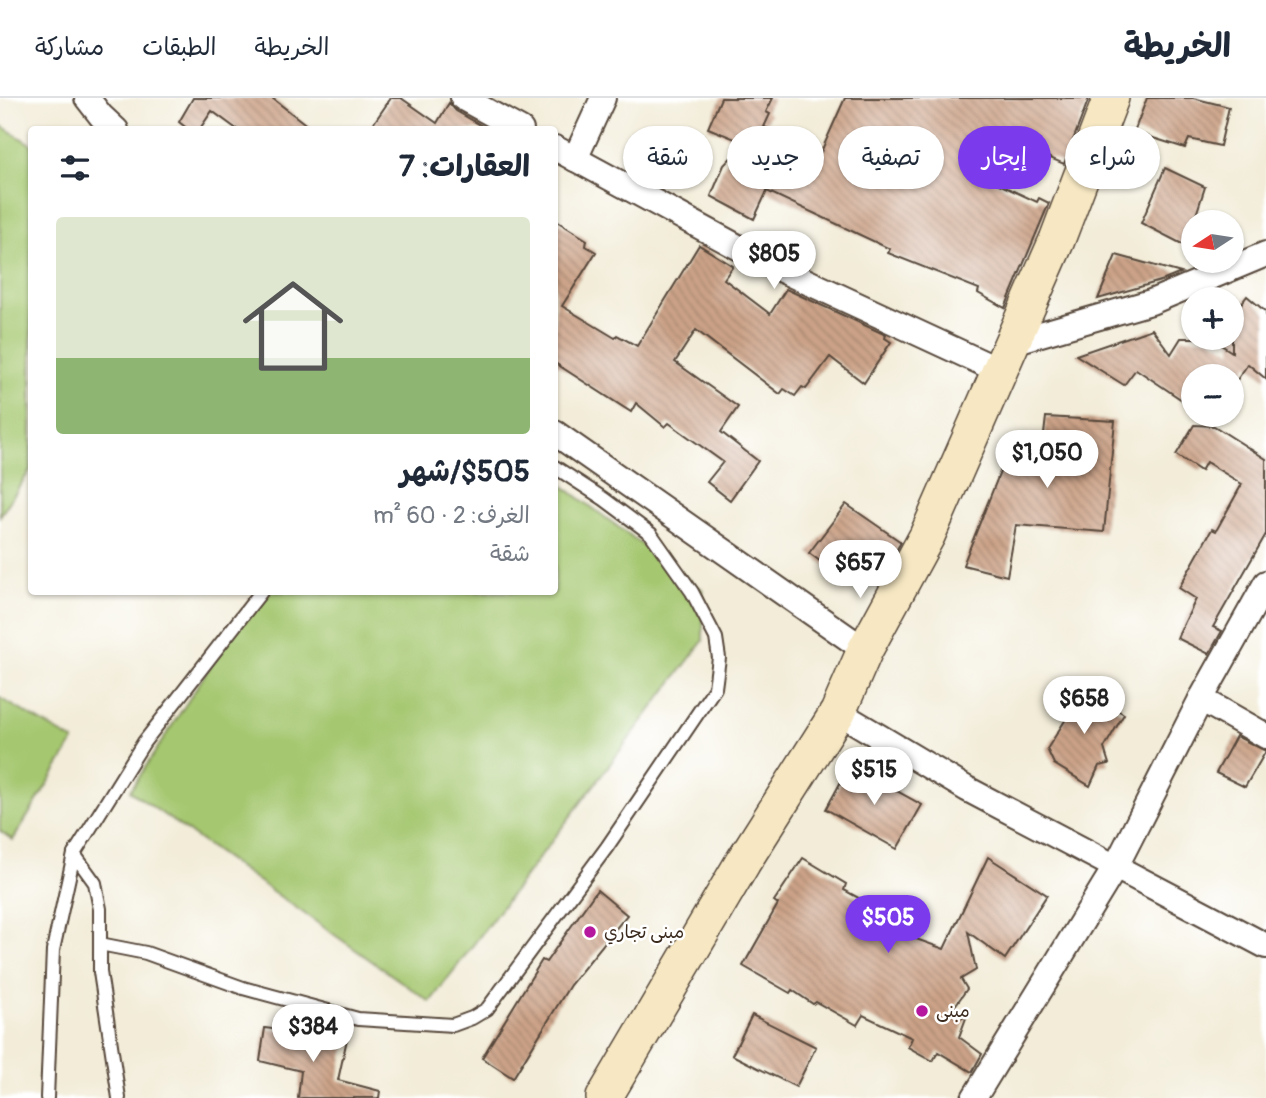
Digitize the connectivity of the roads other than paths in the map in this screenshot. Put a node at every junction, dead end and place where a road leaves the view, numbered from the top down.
1 (88, 98) edge
2 (463, 98) edge
3 (603, 98) edge
4 (1111, 98) edge
5 (112, 126) edge
6 (514, 126) edge
7 (565, 154) edge
8 (1266, 254) edge
9 (1005, 356) junction
10 (558, 435) edge
11 (558, 469) edge
12 (1266, 583) edge
13 (259, 595) edge
14 (865, 650) junction
15 (1201, 699) junction
16 (838, 712) junction
17 (1266, 736) edge
18 (74, 853) junction
19 (1116, 866) junction
20 (100, 944) junction
21 (1266, 946) edge
22 (47, 1098) edge
23 (119, 1098) edge
24 (604, 1098) edge
25 (974, 1098) edge

1 - 5 street
2 - 6 street
3 - 7 street
4 - 9 street
7 - 9 street
8 - 9 street
9 - 14 street
10 - 14 street
11 - 20 lane
12 - 15 street
13 - 18 lane
14 - 16 street
15 - 17 street
15 - 19 street
16 - 19 street
16 - 24 street
18 - 20 lane
18 - 22 lane
19 - 21 street
19 - 25 street
20 - 23 lane

